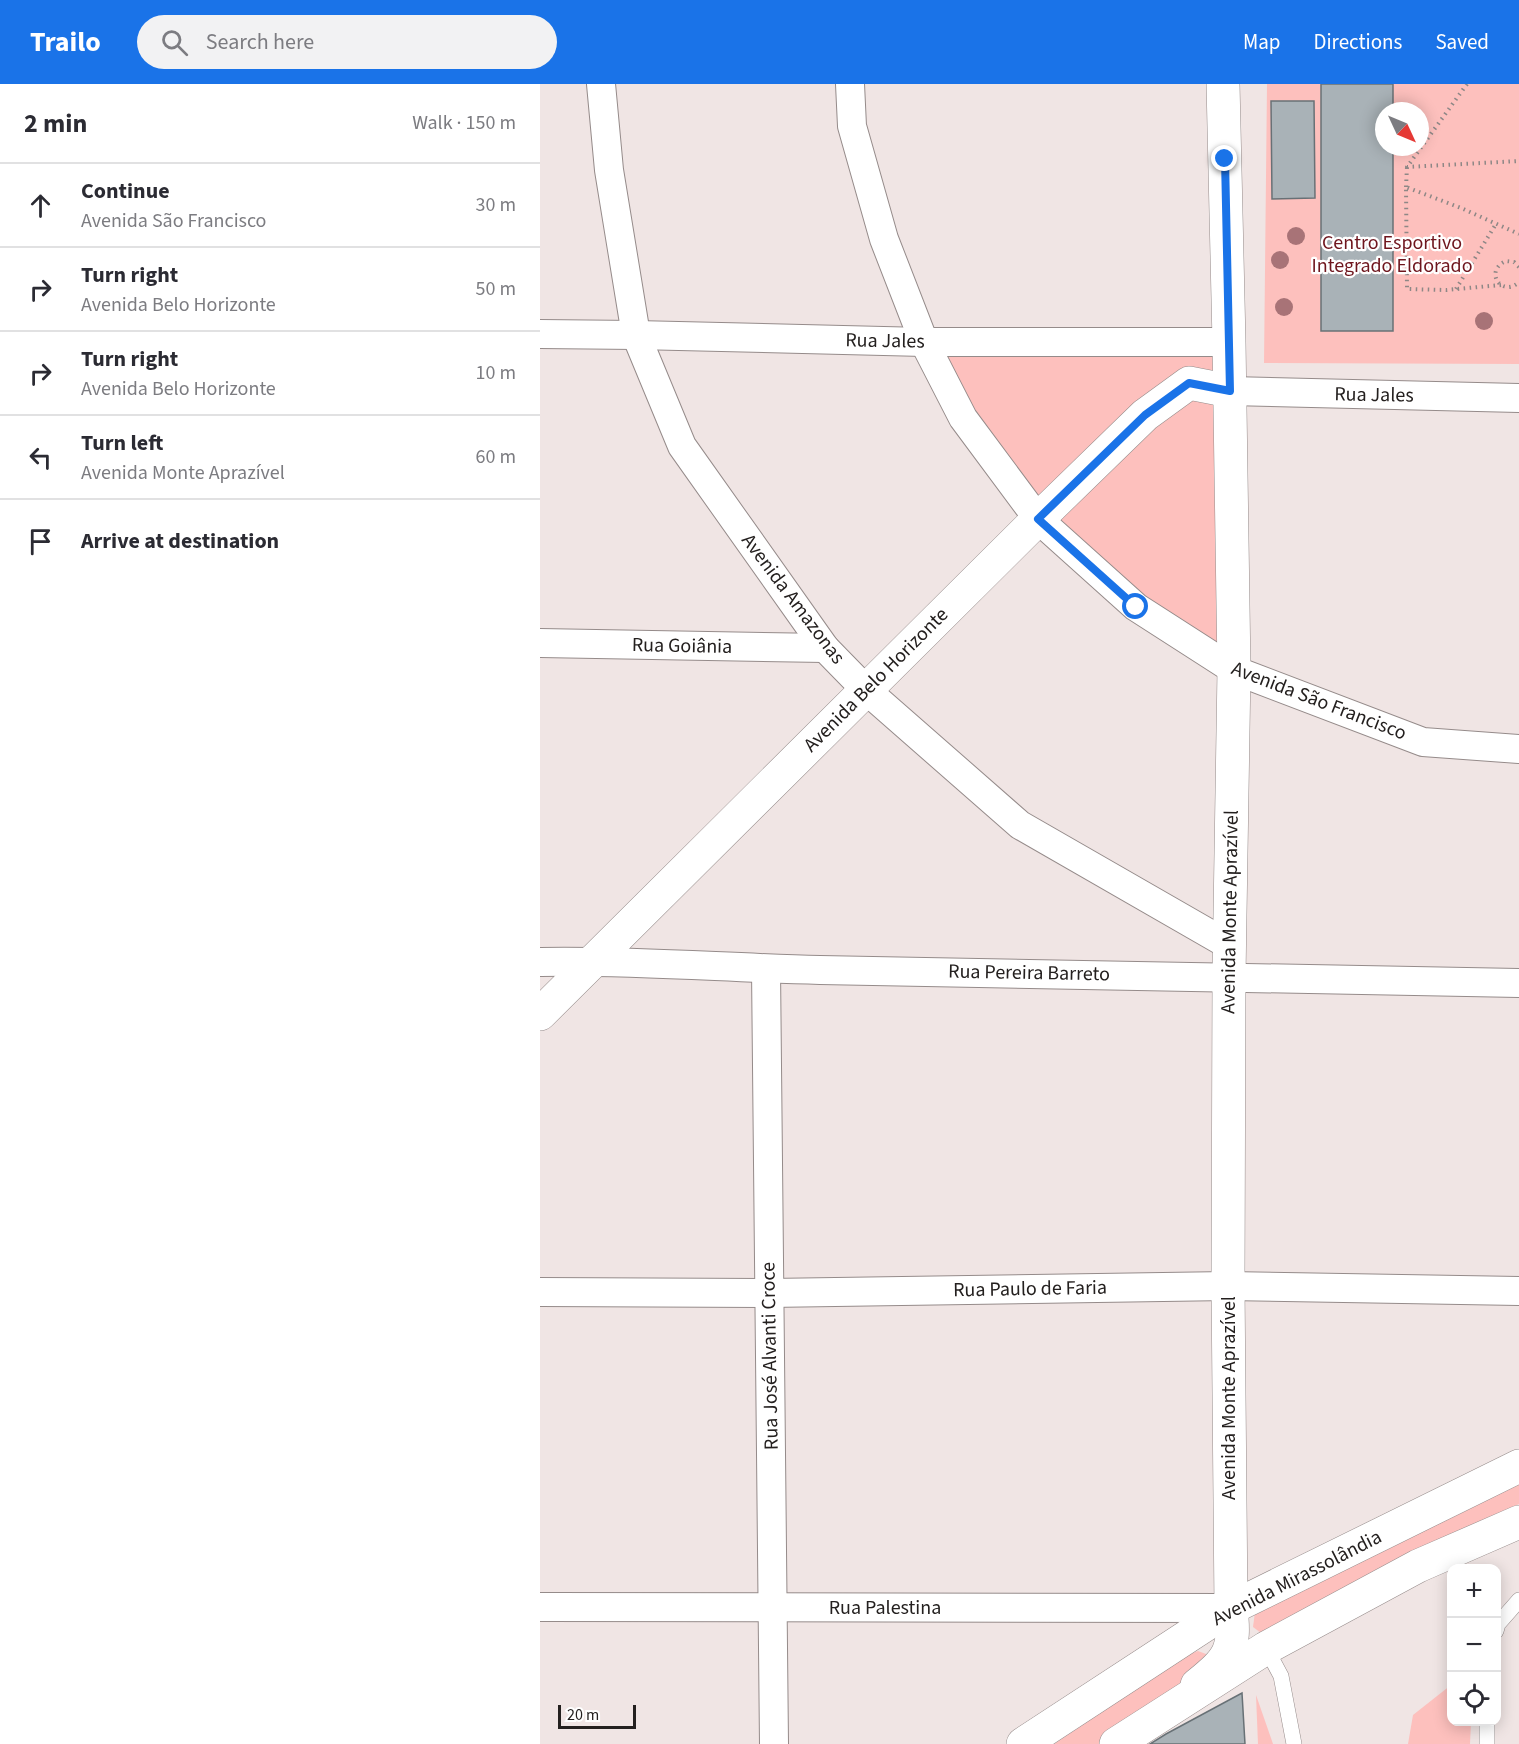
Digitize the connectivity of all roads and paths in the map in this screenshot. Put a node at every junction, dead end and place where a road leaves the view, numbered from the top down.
1 (601, 84) edge
2 (850, 84) edge
3 (1223, 84) edge
4 (1467, 84) edge
5 (1519, 161) edge
6 (1407, 167) junction
7 (1406, 187) junction
8 (1496, 224) junction
9 (1519, 234) edge
10 (1519, 259) edge
11 (1514, 262) junction
12 (1519, 267) edge
13 (1519, 282) edge
14 (1501, 285) junction
15 (1456, 289) junction
16 (540, 334) edge
17 (636, 334) junction
18 (924, 342) junction
19 (1229, 342) junction
20 (1230, 391) junction
21 (1519, 398) edge
22 (1038, 519) junction
23 (540, 643) edge
24 (825, 648) junction
25 (1233, 670) junction
26 (866, 690) junction
27 (1519, 749) edge
28 (1229, 960) junction
29 (594, 961) junction
30 (540, 962) edge
31 (766, 969) junction
32 (1519, 983) edge
33 (540, 1014) edge
34 (1228, 1286) junction
35 (1519, 1291) edge
36 (540, 1292) edge
37 (769, 1293) junction
38 (1519, 1466) edge
39 (1519, 1522) edge
40 (1519, 1600) edge
41 (540, 1607) edge
42 (772, 1608) junction
43 (1231, 1608) junction
44 (1501, 1621) edge
45 (1266, 1648) junction
46 (1165, 1711) junction
47 (1487, 1726) edge
48 (774, 1744) edge
49 (1023, 1744) edge
50 (1116, 1744) edge
51 (1294, 1744) edge
52 (1487, 1744) edge

1 - 17 street, Avenida Amazonas
2 - 18 street, Avenida São Francisco
3 - 19 street, Avenida Monte Aprazível
4 - 6 path
5 - 6 path
6 - 7 path
7 - 8 path
7 - 15 path
8 - 9 path
8 - 15 path
10 - 11 path
11 - 12 path
11 - 14 path
13 - 14 path
14 - 15 path
16 - 17 street, Rua Jales
17 - 18 street, Rua Jales
17 - 24 street, Avenida Amazonas
18 - 19 street, Rua Jales
18 - 22 street, Avenida São Francisco
19 - 20 street, Avenida Monte Aprazível
20 - 21 street, Rua Jales
20 - 22 street, Avenida Belo Horizonte
20 - 25 street, Avenida Monte Aprazível
22 - 25 street, Avenida São Francisco
22 - 26 street, Avenida Belo Horizonte
23 - 24 street, Rua Goiânia
24 - 26 street, Avenida Amazonas
25 - 27 street, Avenida São Francisco
25 - 28 street, Avenida Monte Aprazível
26 - 28 street, Avenida Amazonas
26 - 29 street, Avenida Belo Horizonte
28 - 31 street, Rua Pereira Barreto
28 - 32 street, Rua Pereira Barreto
28 - 34 street, Avenida Monte Aprazível
29 - 30 street, Rua Pereira Barreto
29 - 31 street, Rua Pereira Barreto
29 - 33 street, Avenida Belo Horizonte
31 - 37 street, Rua José Alvanti Croce
34 - 35 street, Rua Paulo de Faria
34 - 37 street, Rua Paulo de Faria
34 - 43 street, Avenida Monte Aprazível
36 - 37 street, Rua Paulo de Faria
37 - 42 street, Rua José Alvanti Croce
38 - 43 street, Avenida Mirassolândia
39 - 45 street
40 - 44 lane
41 - 42 street, Rua Palestina
42 - 43 street, Rua Palestina
42 - 48 street, Rua José Alvanti Croce
43 - 46 street, Avenida Monte Aprazível
43 - 49 street, Avenida Mirassolândia
45 - 46 street
45 - 51 lane
46 - 50 street
47 - 52 lane

